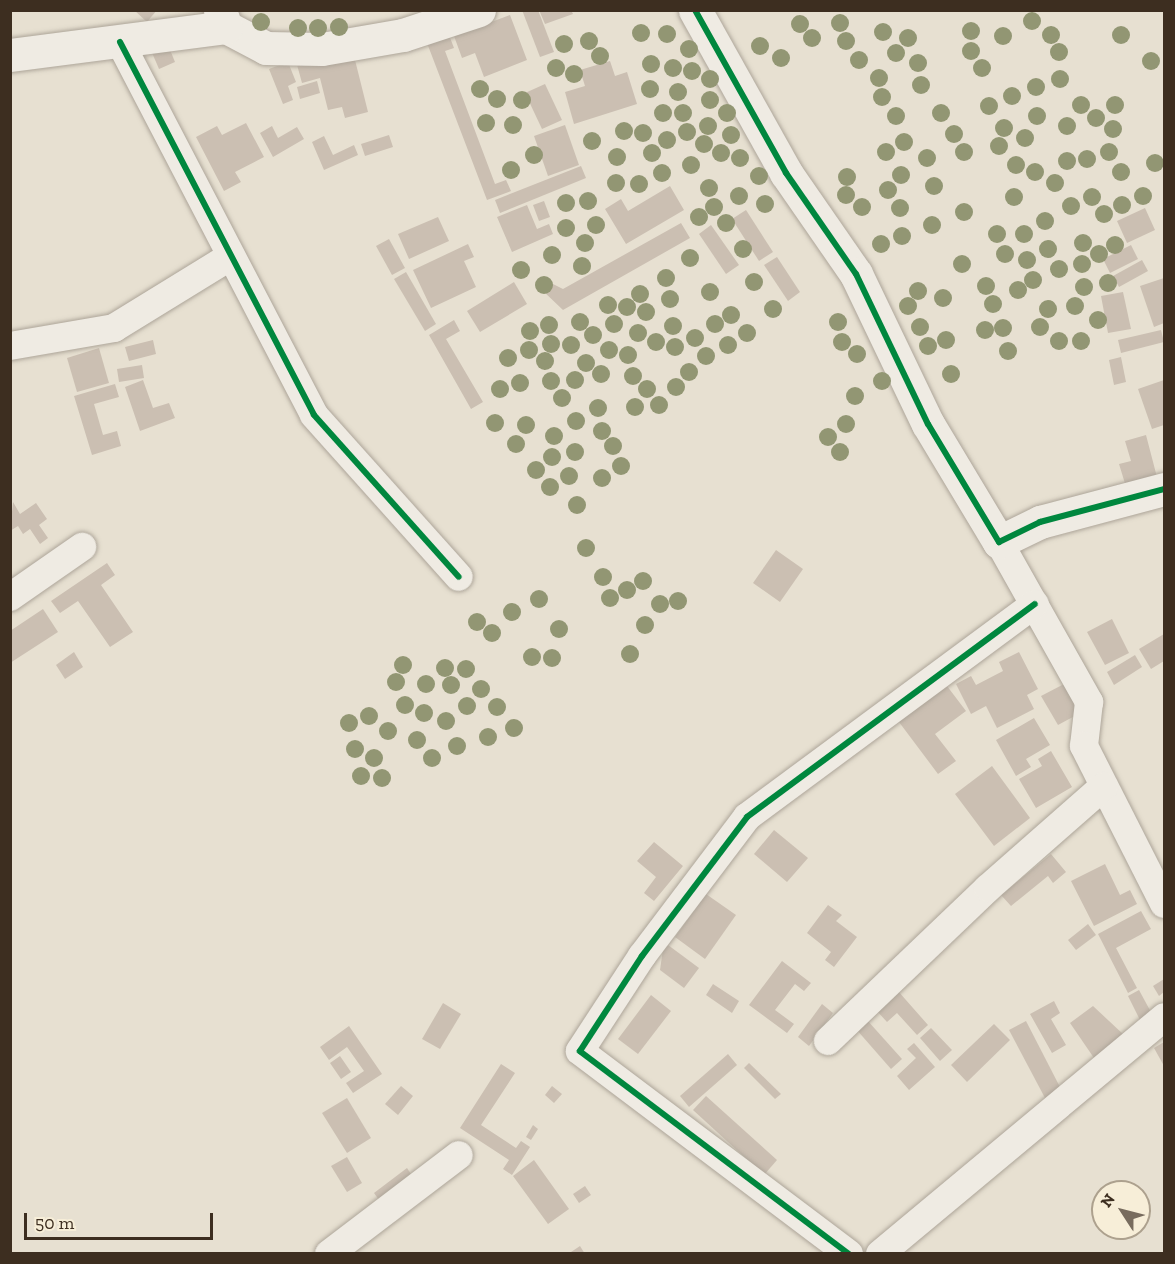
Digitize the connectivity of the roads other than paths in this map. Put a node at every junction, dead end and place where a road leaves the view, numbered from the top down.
1 (479, 10) edge
2 (695, 10) edge
3 (223, 19) edge
4 (120, 42) junction
5 (10, 55) edge
6 (231, 256) junction
7 (10, 346) edge
8 (1164, 489) edge
9 (999, 542) junction
10 (82, 547) dead end
11 (459, 577) dead end
12 (10, 597) edge
13 (1035, 604) junction
14 (1104, 786) junction
15 (1164, 904) edge
16 (1164, 1017) edge
17 (828, 1041) dead end
18 (459, 1155) dead end
19 (899, 1248) edge
20 (329, 1254) edge
21 (849, 1254) edge

1 - 3 street
2 - 9 street
3 - 4 street
4 - 5 street
4 - 6 street
6 - 7 street
6 - 11 street
8 - 9 street
9 - 13 street
10 - 12 street
13 - 14 street
13 - 21 street
14 - 15 street
14 - 17 street
16 - 19 street
18 - 20 street

